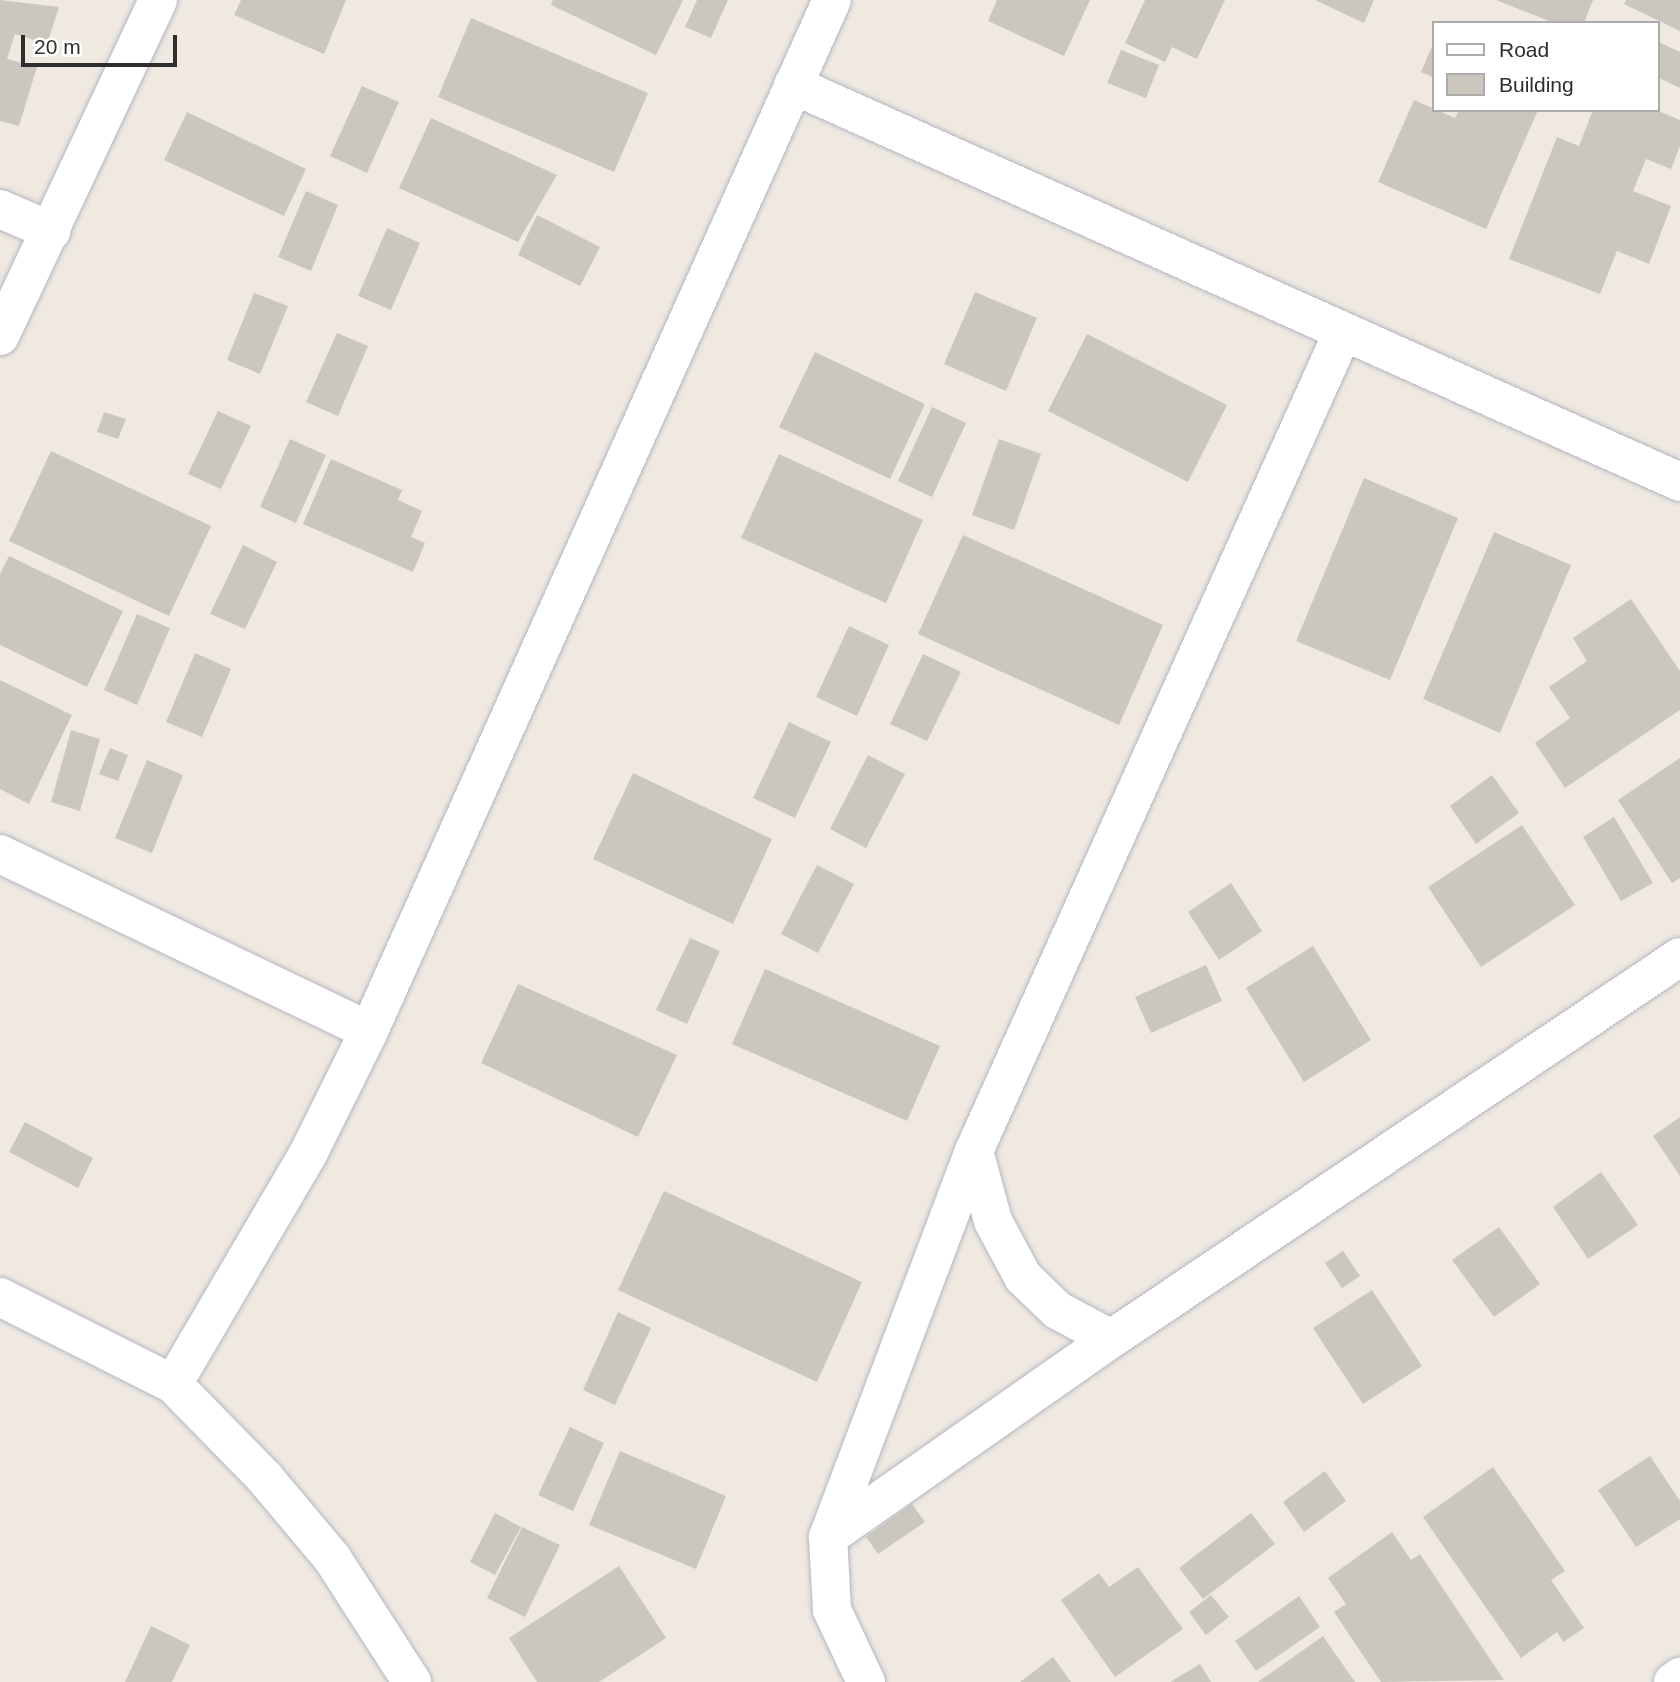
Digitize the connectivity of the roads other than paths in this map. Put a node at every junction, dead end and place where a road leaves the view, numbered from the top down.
1 (158, 0) edge
2 (832, 0) edge
3 (793, 85) junction
4 (0, 209) edge
5 (51, 231) junction
6 (1343, 332) junction
7 (0, 337) edge
8 (1680, 482) edge
9 (0, 854) edge
10 (1680, 957) edge
11 (369, 1031) junction
12 (975, 1151) junction
13 (0, 1297) edge
14 (1111, 1339) junction
15 (173, 1384) junction
16 (828, 1537) junction
17 (1680, 1677) edge
18 (412, 1682) edge
19 (866, 1682) edge
20 (1673, 1682) edge

1 - 5 street
2 - 3 street
3 - 6 street
3 - 11 street
4 - 5 street
5 - 7 street
6 - 8 street
6 - 12 street
9 - 11 street
10 - 14 street
11 - 15 street
12 - 14 street
12 - 16 street
13 - 15 street
14 - 16 street
15 - 18 street
16 - 19 street
17 - 20 street

